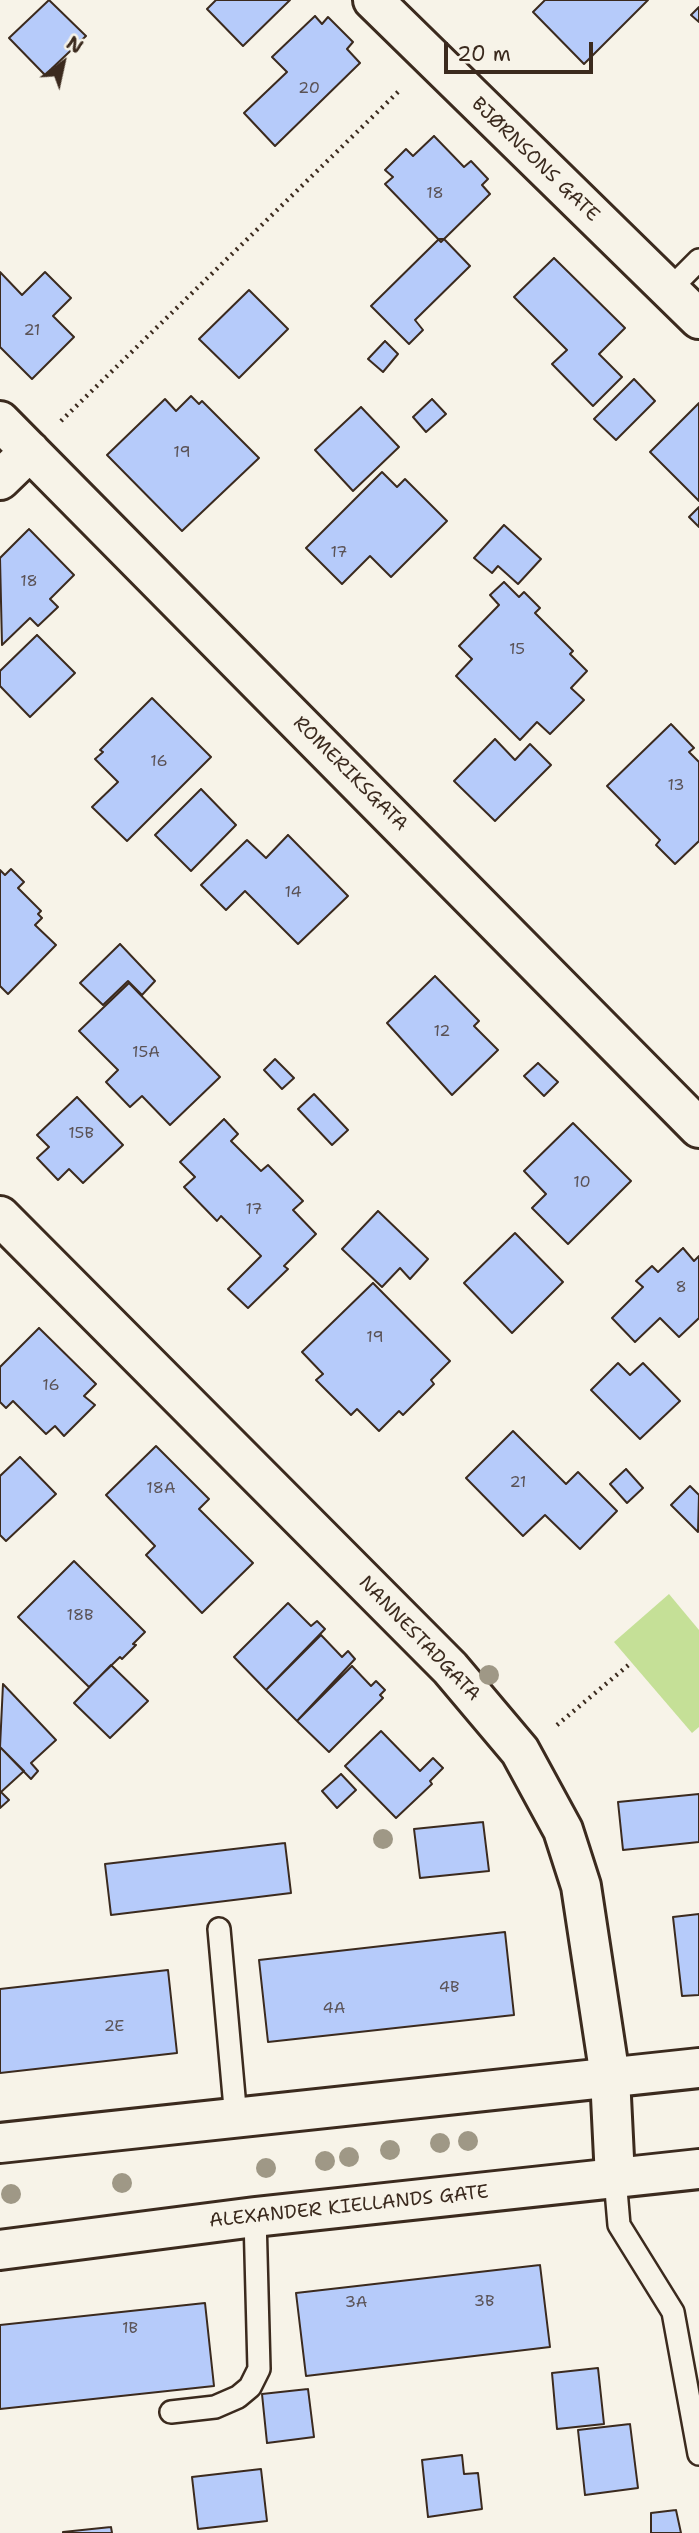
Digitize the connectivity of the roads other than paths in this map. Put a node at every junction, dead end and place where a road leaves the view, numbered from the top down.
1 (373, 0) edge
2 (699, 260) edge
3 (670, 289) junction
4 (699, 319) edge
5 (0, 421) edge
6 (30, 451) junction
7 (0, 480) edge
8 (699, 1128) edge
9 (0, 1216) edge
10 (219, 1929) dead end
11 (699, 2068) edge
12 (610, 2077) junction
13 (236, 2119) junction
14 (0, 2144) edge
15 (699, 2169) edge
16 (615, 2178) junction
17 (255, 2217) junction
18 (0, 2250) edge
19 (171, 2412) dead end
20 (699, 2454) edge

1 - 3 street, BJØRNSONS GATE
2 - 3 lane
3 - 4 street, BJØRNSONS GATE
5 - 6 street, ROMERIKSGATA
6 - 7 street
6 - 8 street, ROMERIKSGATA
9 - 12 street, NANNESTADGATA
10 - 13 lane
11 - 12 street
12 - 13 street
12 - 16 street, NANNESTADGATA
13 - 14 street
15 - 16 street, ALEXANDER KIELLANDS GATE
16 - 17 street, ALEXANDER KIELLANDS GATE
16 - 20 lane
17 - 18 street, ALEXANDER KIELLANDS GATE
17 - 19 lane

